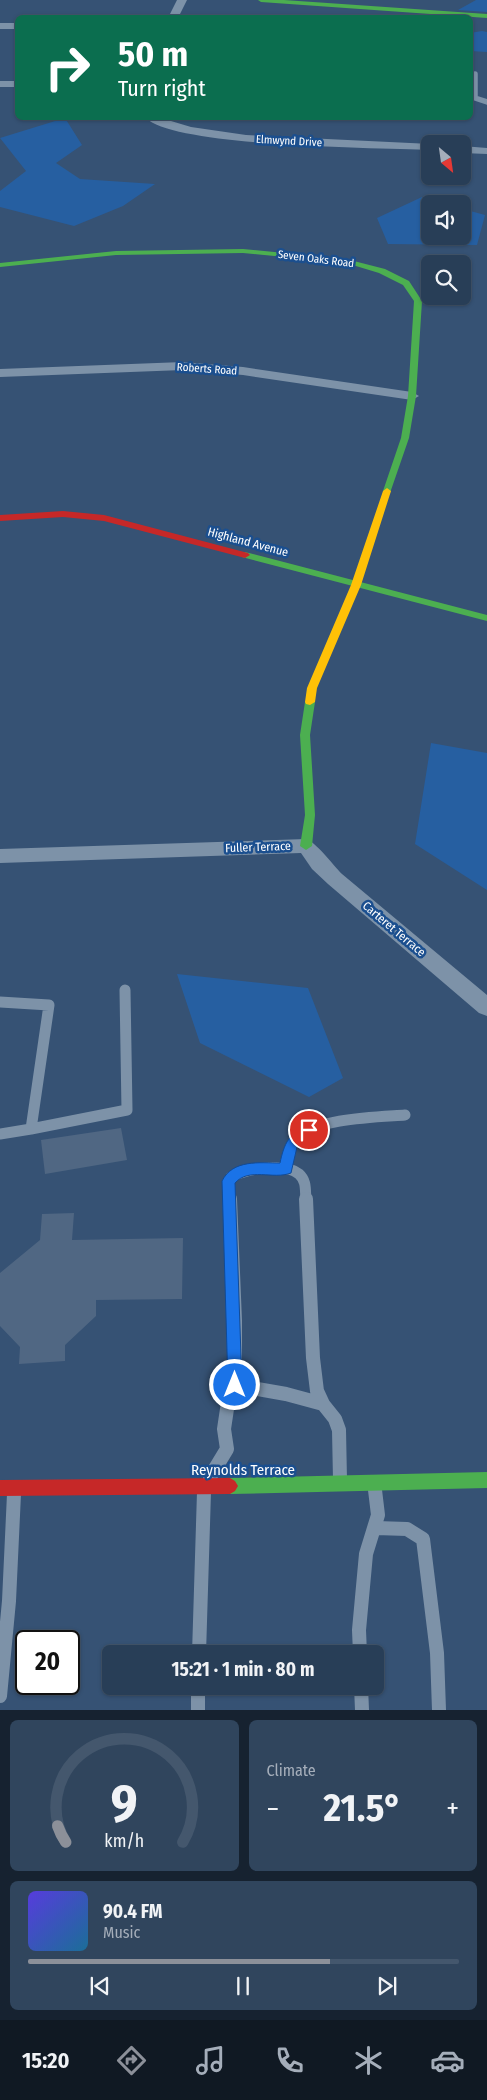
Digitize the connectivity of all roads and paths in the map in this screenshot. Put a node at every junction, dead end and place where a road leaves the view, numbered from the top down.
1 (182, 0) edge
2 (261, 0) edge
3 (174, 15) edge
4 (473, 15) edge
5 (473, 15) edge
6 (487, 16) edge
7 (0, 26) edge
8 (15, 26) edge
9 (475, 74) dead end
10 (0, 84) edge
11 (15, 84) edge
12 (487, 102) edge
13 (157, 120) edge
14 (421, 146) edge
15 (471, 150) edge
16 (487, 151) edge
17 (0, 265) edge
18 (0, 373) edge
19 (412, 396) junction
20 (0, 518) edge
21 (356, 585) junction
22 (487, 618) edge
23 (306, 846) junction
24 (0, 856) edge
25 (125, 990) dead end
26 (0, 1002) edge
27 (487, 1007) edge
28 (405, 1114) dead end
29 (31, 1129) junction
30 (0, 1134) edge
31 (286, 1169) junction
32 (235, 1385) junction
33 (323, 1404) junction
34 (487, 1480) edge
35 (374, 1484) junction
36 (341, 1485) junction
37 (204, 1486) junction
38 (7, 1488) edge
39 (376, 1528) junction
40 (199, 1645) edge
41 (360, 1645) edge
42 (198, 1695) edge
43 (361, 1695) edge
44 (0, 1696) edge
45 (198, 1710) edge
46 (362, 1710) edge
47 (439, 1710) edge

1 - 3 street
2 - 4 street
5 - 6 street
7 - 8 street
9 - 12 lane
10 - 11 street
13 - 14 street, Elmwynd Drive
15 - 16 street
17 - 19 street, Seven Oaks Road
18 - 19 street, Roberts Road
19 - 21 street, Seven Oaks Road
20 - 21 street, Highland Avenue
21 - 22 street, Highland Avenue
21 - 23 street, Fuller Terrace
23 - 24 street, Fuller Terrace
23 - 27 street, Carteret Terrace
25 - 29 lane
26 - 29 lane
28 - 31 lane
29 - 30 lane
31 - 32 lane
31 - 33 lane
32 - 33 lane
32 - 37 lane
33 - 36 lane
34 - 35 street, Reynolds Terrace
35 - 36 street, Reynolds Terrace
35 - 39 lane
36 - 37 street, Reynolds Terrace
37 - 38 street, Reynolds Terrace
37 - 40 lane
38 - 44 lane
39 - 41 lane
39 - 47 lane
42 - 45 lane
43 - 46 lane

